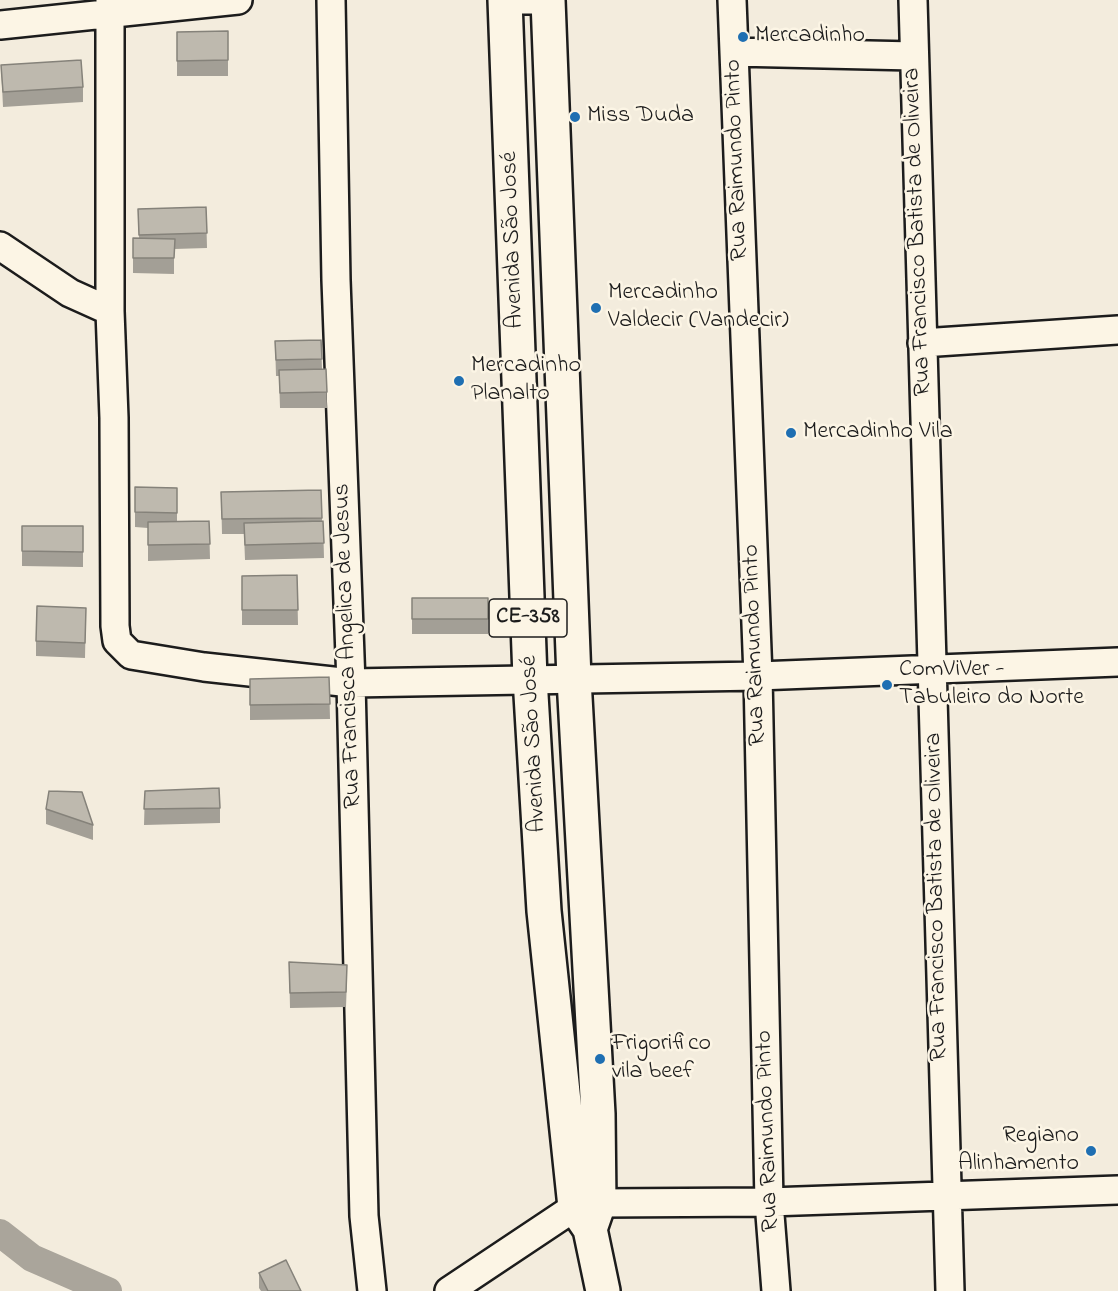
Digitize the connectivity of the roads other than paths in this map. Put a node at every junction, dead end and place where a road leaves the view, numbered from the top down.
1 (238, 0) edge
2 (331, 0) edge
3 (505, 0) edge
4 (537, 0) edge
5 (548, 0) edge
6 (732, 0) edge
7 (913, 0) edge
8 (110, 6) edge
9 (0, 25) edge
10 (734, 51) junction
11 (914, 56) junction
12 (0, 246) edge
13 (110, 312) junction
14 (1118, 330) edge
15 (922, 343) junction
16 (1118, 662) edge
17 (933, 669) junction
18 (758, 676) junction
19 (530, 678) junction
20 (574, 679) junction
21 (351, 683) junction
22 (1118, 1190) edge
23 (945, 1195) junction
24 (769, 1202) junction
25 (588, 1213) junction
26 (372, 1291) edge
27 (449, 1291) edge
28 (603, 1291) edge
29 (776, 1291) edge
30 (950, 1291) edge

1 - 8 street
2 - 21 street, Rua Francisca Angelica de Jesus
3 - 4 street
3 - 19 main road, Avenida São José / CE-358
5 - 20 main road, Avenida São José / CE-358
6 - 10 street, Rua Raimundo Pinto
7 - 11 street, Rua Francisco Batista de Oliveira
8 - 9 street
8 - 13 street
10 - 11 street
10 - 18 street, Rua Raimundo Pinto
11 - 15 street, Rua Francisco Batista de Oliveira
12 - 13 street
13 - 21 street
14 - 15 street
15 - 17 street, Rua Francisco Batista de Oliveira
16 - 17 street
17 - 18 street
17 - 23 street, Rua Francisco Batista de Oliveira
18 - 20 street
18 - 24 street, Rua Raimundo Pinto
19 - 20 street
19 - 21 street
19 - 25 main road, Avenida São José / CE-358
20 - 25 main road, Avenida São José / CE-358
21 - 26 street, Rua Francisca Angelica de Jesus
22 - 23 street
23 - 24 street
23 - 30 street, Rua Francisco Batista de Oliveira
24 - 25 street
24 - 29 street, Rua Raimundo Pinto
25 - 27 street
25 - 28 main road, Avenida São José / CE-358

